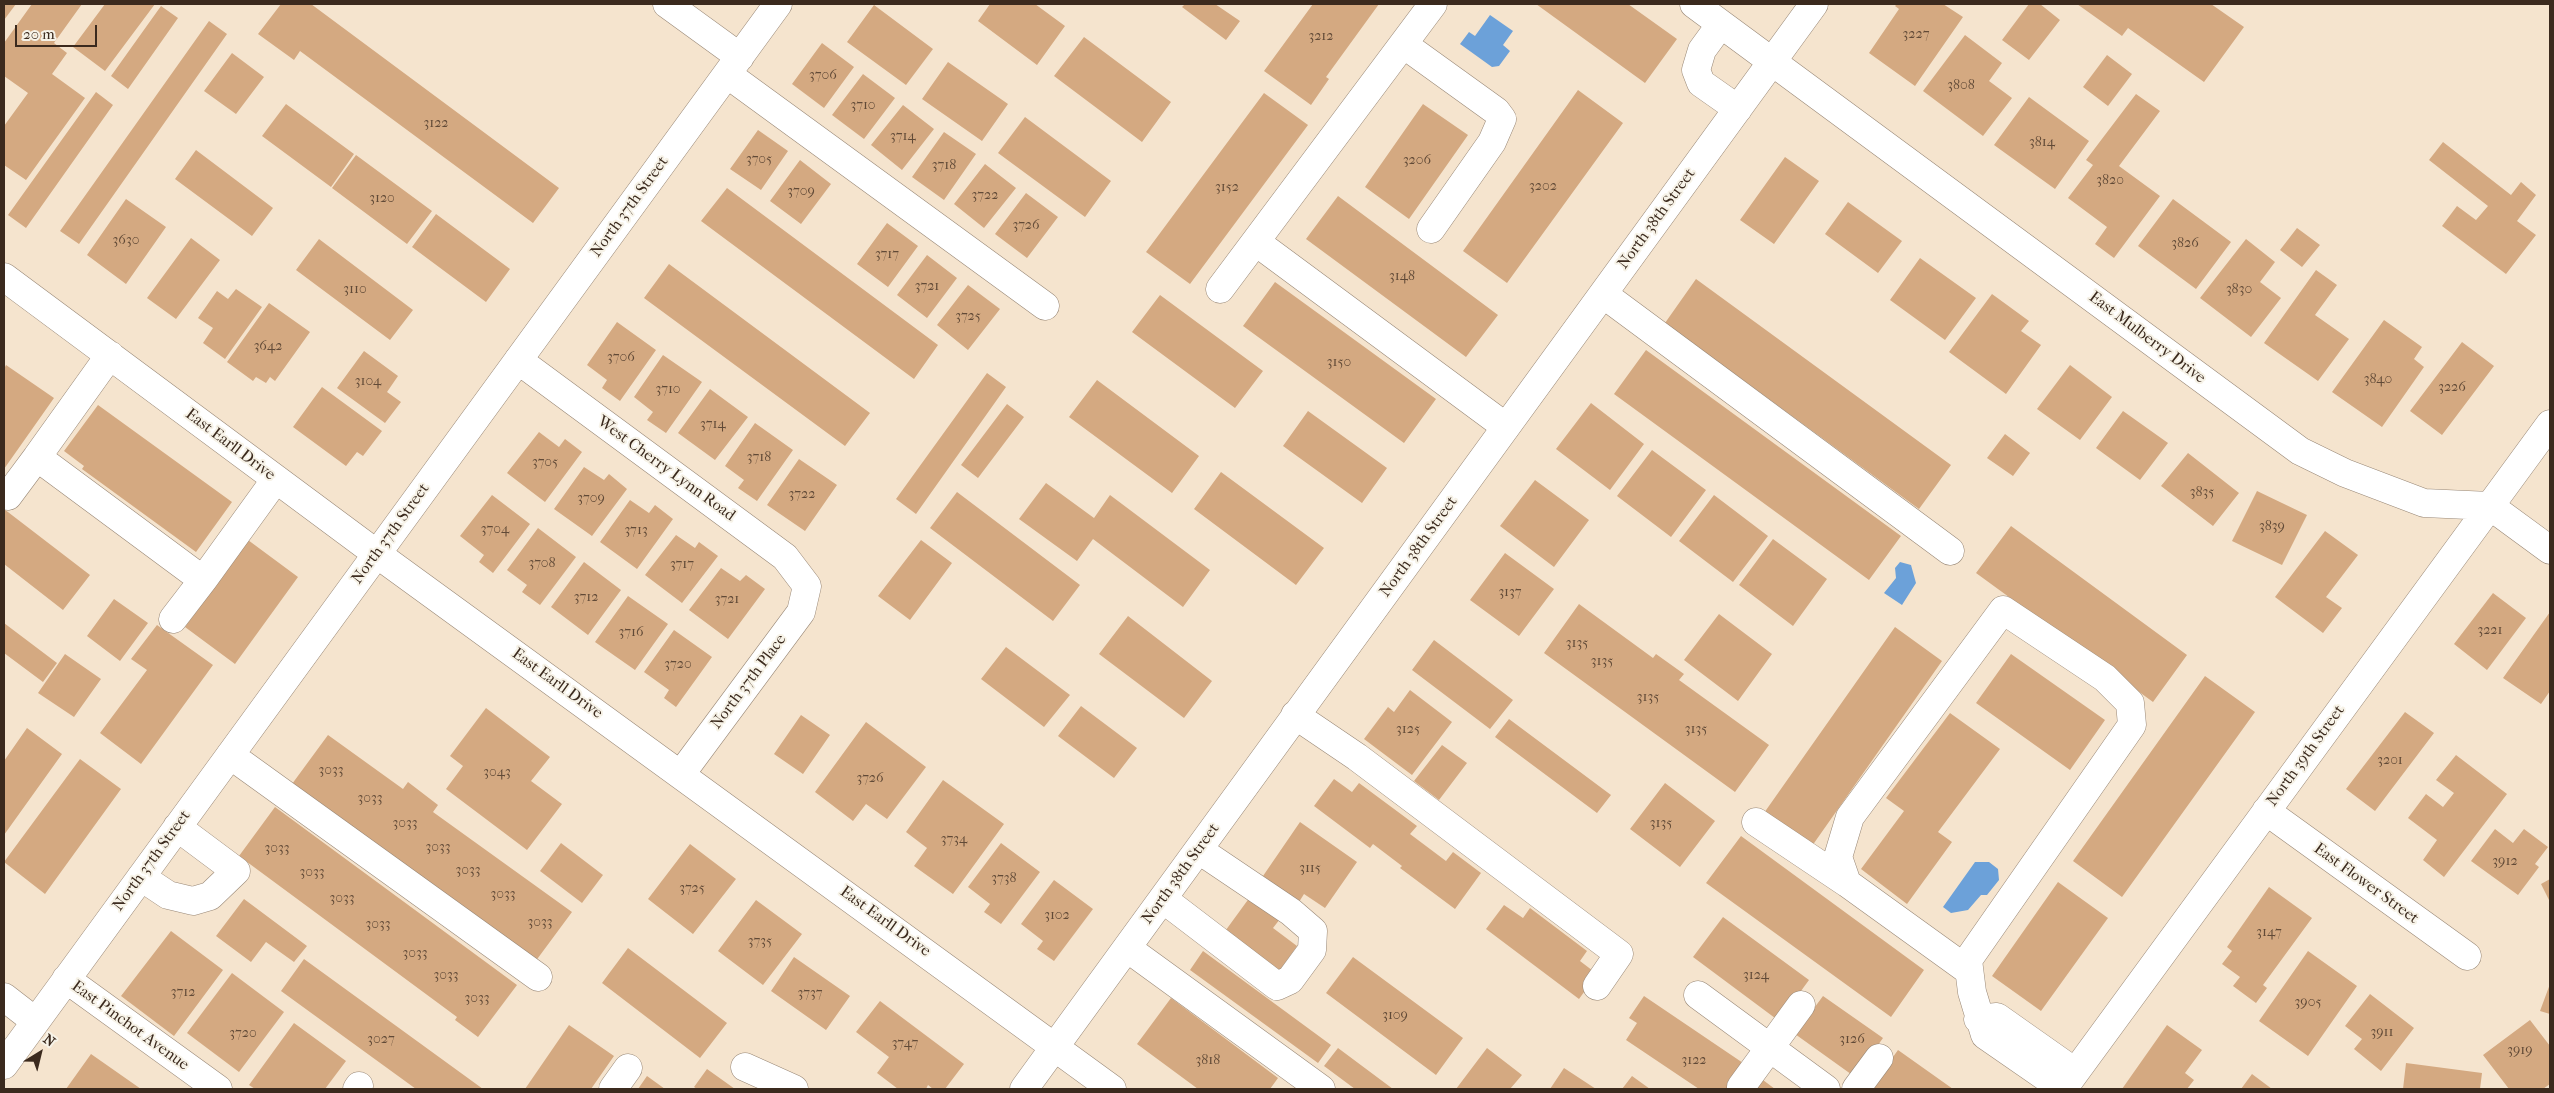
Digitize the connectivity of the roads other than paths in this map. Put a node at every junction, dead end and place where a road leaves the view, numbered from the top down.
1 (667, 4) edge
2 (778, 4) edge
3 (1433, 4) edge
4 (1694, 4) edge
5 (1814, 4) edge
6 (1721, 24) junction
7 (1403, 44) junction
8 (1772, 62) junction
9 (734, 66) junction
10 (1738, 109) junction
11 (1431, 229) dead end
12 (1256, 242) junction
13 (4, 277) edge
14 (1220, 289) dead end
15 (1603, 294) junction
16 (1045, 306) dead end
17 (110, 355) junction
18 (518, 360) junction
19 (2550, 424) edge
20 (1506, 427) junction
21 (37, 457) junction
22 (276, 478) junction
23 (8, 496) dead end
24 (2490, 506) junction
25 (2550, 550) edge
26 (1950, 551) dead end
27 (377, 554) junction
28 (202, 580) junction
29 (807, 586) joint
30 (173, 619) dead end
31 (1295, 715) junction
32 (230, 755) junction
33 (681, 774) junction
34 (2266, 811) junction
35 (1756, 822) dead end
36 (177, 827) junction
37 (1199, 850) junction
38 (141, 877) junction
39 (1847, 883) junction
40 (1163, 898) junction
41 (1127, 948) junction
42 (2467, 956) dead end
43 (1969, 971) junction
44 (538, 977) dead end
45 (66, 979) junction
46 (1597, 986) dead end
47 (1698, 995) dead end
48 (4, 997) edge
49 (1801, 1005) dead end
50 (35, 1021) junction
51 (1055, 1047) junction
52 (8, 1049) edge
53 (1770, 1049) junction
54 (1879, 1058) dead end
55 (745, 1067) dead end
56 (2067, 1083) edge
57 (203, 1085) edge
58 (1741, 1087) dead end
59 (794, 1089) edge
60 (1024, 1089) edge
61 (1112, 1089) edge
62 (1321, 1089) edge
63 (1826, 1089) edge
64 (1856, 1089) edge

1 - 9 street
2 - 9 street, North 37th Street
3 - 7 street
4 - 6 street, East Mulberry Drive
5 - 8 street, North 38th Street
6 - 8 street, East Mulberry Drive
6 - 10 street
7 - 11 street
7 - 12 street
8 - 10 street, North 38th Street
8 - 24 street, East Mulberry Drive
9 - 16 street
9 - 18 street, North 37th Street
10 - 15 street, North 38th Street
12 - 14 street
12 - 20 street
13 - 17 street, East Earll Drive
15 - 20 street, North 38th Street
15 - 26 street
17 - 21 street
17 - 22 street, East Earll Drive
18 - 27 street, North 37th Street
18 - 29 street, West Cherry Lynn Road
19 - 24 street, North 39th Street
20 - 31 street, North 38th Street
21 - 23 street
21 - 28 street
22 - 27 street, East Earll Drive
22 - 28 street
24 - 25 street
24 - 34 street, North 39th Street
27 - 32 street, North 37th Street
27 - 33 street, East Earll Drive
28 - 30 street
29 - 33 street, North 37th Place
31 - 37 street, North 38th Street
31 - 46 street
32 - 36 street, North 37th Street
32 - 44 street
33 - 51 street, East Earll Drive
34 - 42 street, East Flower Street
34 - 56 street, North 39th Street
35 - 39 street
36 - 38 street, North 37th Street
36 - 38 street
37 - 40 street, North 38th Street
37 - 40 street
38 - 45 street, North 37th Street
39 - 43 street
39 - 43 street
40 - 41 street, North 38th Street
41 - 51 street, North 38th Street
41 - 62 street
43 - 56 street
45 - 50 street, North 37th Street
45 - 57 street, East Pinchot Avenue
47 - 53 street
48 - 50 street
49 - 53 street
50 - 52 street, North 37th Street
51 - 60 street, North 38th Street
51 - 61 street, East Earll Drive
53 - 58 street
53 - 63 street
54 - 64 street
55 - 59 street

